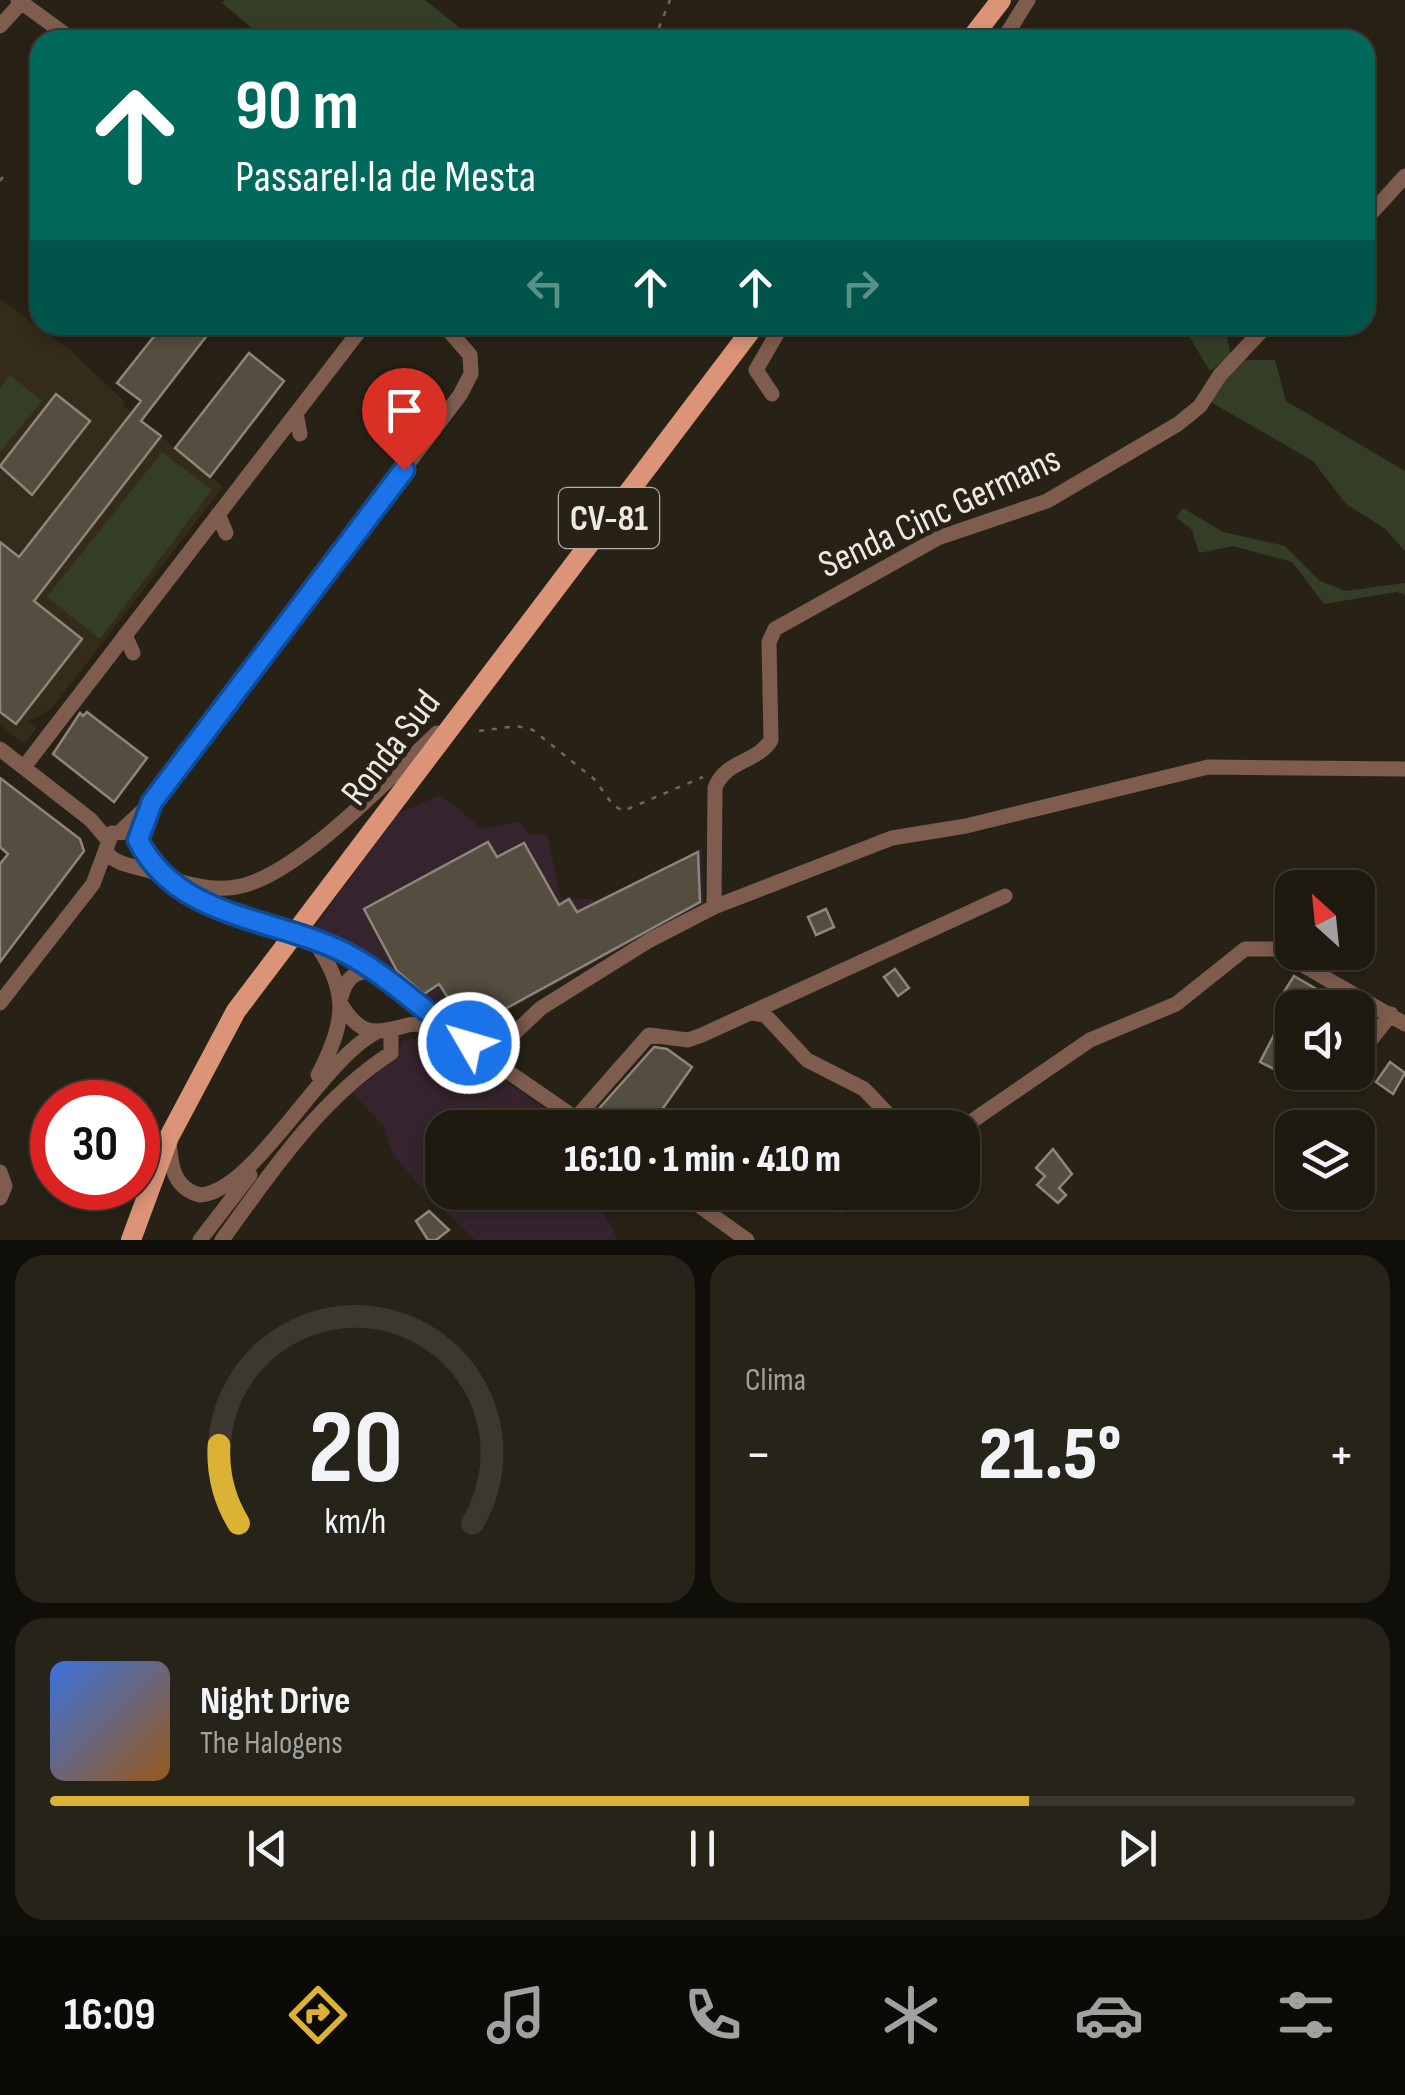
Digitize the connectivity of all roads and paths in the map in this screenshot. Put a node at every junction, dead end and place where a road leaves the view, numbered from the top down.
1 (670, 0) edge
2 (1001, 0) edge
3 (1028, 0) edge
4 (20, 1) edge
5 (0, 26) edge
6 (59, 30) edge
7 (658, 30) edge
8 (978, 30) edge
9 (1008, 30) edge
10 (4, 175) dead end
11 (1405, 176) edge
12 (0, 181) edge
13 (1375, 209) edge
14 (356, 335) edge
15 (367, 335) edge
16 (454, 335) edge
17 (747, 335) edge
18 (776, 335) edge
19 (1258, 335) edge
20 (370, 342) dead end
21 (772, 394) dead end
22 (296, 413) junction
23 (300, 434) dead end
24 (218, 514) junction
25 (226, 533) dead end
26 (126, 634) junction
27 (133, 654) dead end
28 (462, 710) junction
29 (479, 731) dead end
30 (0, 748) edge
31 (24, 767) junction
32 (1405, 769) edge
33 (718, 778) junction
34 (152, 802) junction
35 (112, 838) junction
36 (138, 842) junction
37 (126, 862) junction
38 (166, 877) junction
39 (92, 884) junction
40 (1006, 896) dead end
41 (714, 907) junction
42 (316, 944) junction
43 (376, 971) junction
44 (409, 996) junction
45 (342, 1001) junction
46 (0, 1004) edge
47 (752, 1013) junction
48 (1391, 1014) junction
49 (1405, 1024) edge
50 (449, 1029) junction
51 (390, 1030) junction
52 (1375, 1034) edge
53 (490, 1057) junction
54 (312, 1088) junction
55 (565, 1110) edge
56 (593, 1110) edge
57 (884, 1110) edge
58 (980, 1116) edge
59 (168, 1137) junction
60 (267, 1146) junction
61 (0, 1172) edge
62 (0, 1198) edge
63 (705, 1210) edge
64 (132, 1240) edge
65 (200, 1240) edge
66 (222, 1240) edge
67 (746, 1240) edge

1 - 7 path
2 - 8 main road
3 - 9 street
4 - 5 street
4 - 6 street
10 - 12 path
11 - 13 street
14 - 22 street
15 - 20 street
16 - 34 street
17 - 28 main road, Ronda Sud / CV-81
18 - 21 street
19 - 33 street, Senda Cinc Germans
22 - 23 street
22 - 24 street
24 - 25 street
24 - 26 street
26 - 27 street
26 - 31 street
28 - 38 street
28 - 59 main road, Ronda Sud / CV-81
29 - 33 path
30 - 31 street
31 - 35 street
32 - 41 street
33 - 41 street
34 - 35 street
34 - 36 street
35 - 36 street
35 - 37 street
35 - 39 street
36 - 37 street
36 - 38 street
37 - 38 street
37 - 39 street
38 - 42 street, bridge
39 - 46 street
40 - 47 street
41 - 53 street
42 - 43 street
42 - 45 street
43 - 44 street
43 - 45 street
44 - 50 street
44 - 51 street
45 - 51 street
45 - 54 street
47 - 56 street
47 - 57 street
48 - 49 street
48 - 52 street
48 - 58 street
50 - 51 street
50 - 53 street
51 - 54 street
51 - 66 street
53 - 55 street
54 - 60 street
59 - 60 street
59 - 64 main road, Ronda Sud / CV-81
60 - 65 street
61 - 62 street
63 - 67 street

